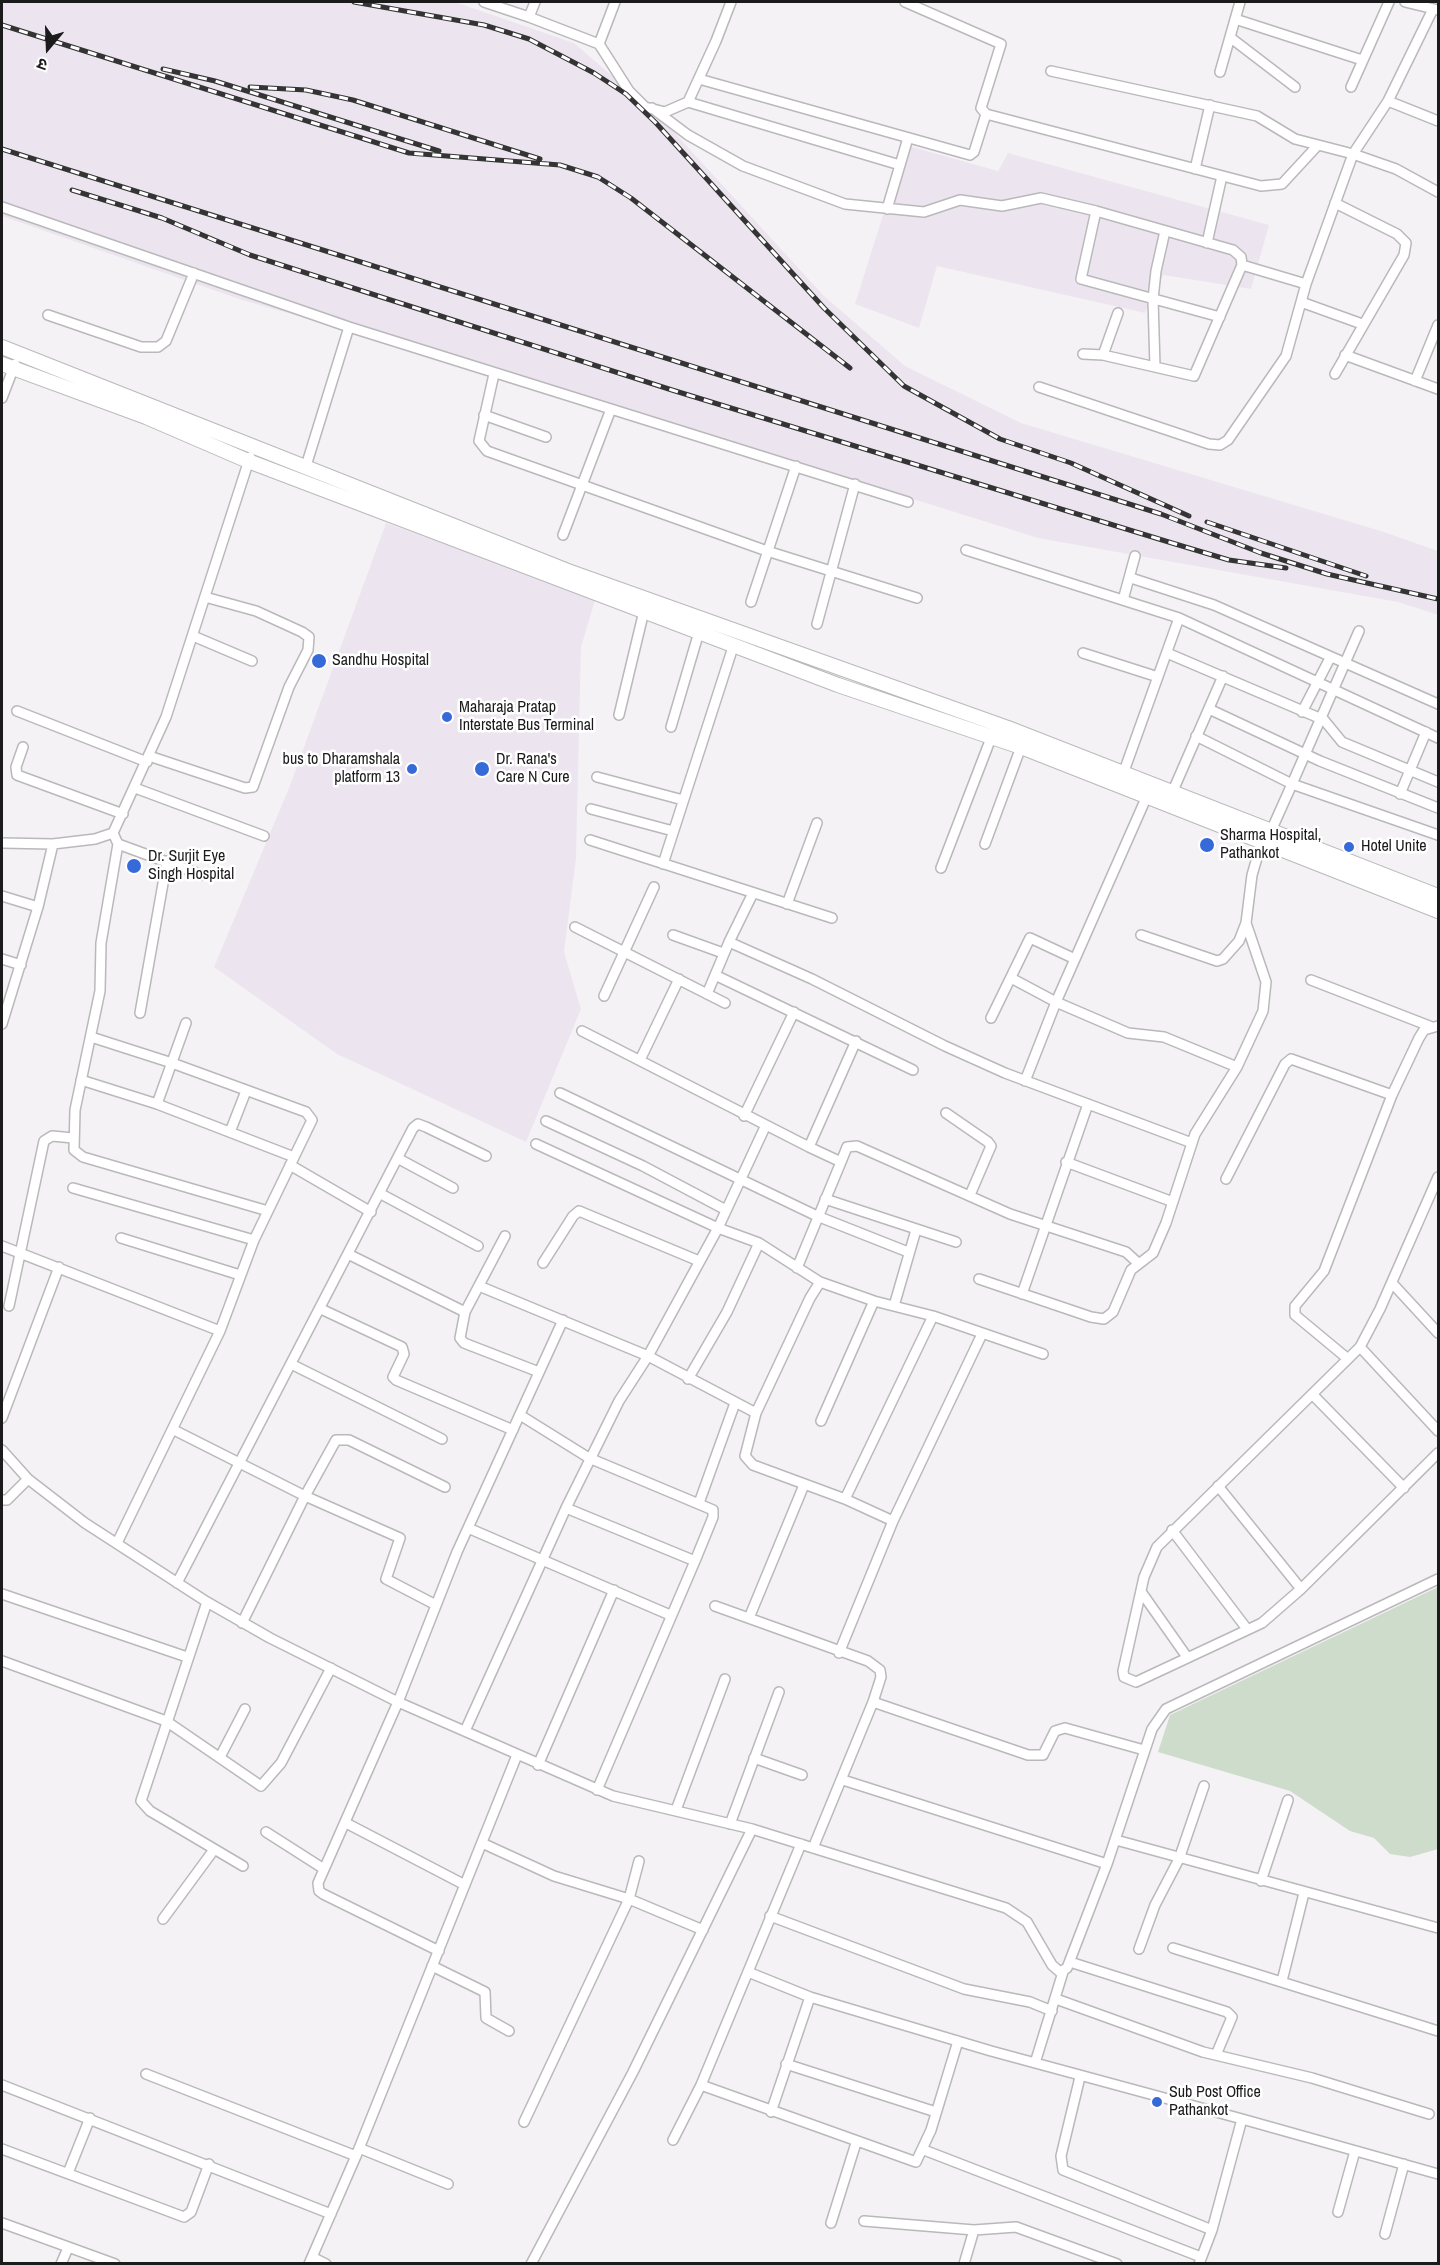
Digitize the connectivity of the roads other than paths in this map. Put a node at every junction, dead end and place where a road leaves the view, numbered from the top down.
1 (484, 2) edge
2 (535, 2) edge
3 (615, 2) edge
4 (728, 2) edge
5 (904, 2) edge
6 (1240, 2) edge
7 (1389, 2) edge
8 (1405, 2) edge
9 (1436, 10) edge
10 (529, 17) junction
11 (1235, 20) junction
12 (1231, 38) junction
13 (599, 44) junction
14 (1362, 60) junction
15 (1052, 71) dead end
16 (1220, 72) dead end
17 (699, 79) junction
18 (1295, 87) dead end
19 (1351, 87) dead end
20 (1388, 101) junction
21 (688, 102) junction
22 (1210, 105) junction
23 (652, 108) junction
24 (986, 114) junction
25 (1438, 121) edge
26 (908, 138) junction
27 (1318, 145) junction
28 (1353, 154) junction
29 (900, 165) junction
30 (1195, 169) junction
31 (1222, 176) junction
32 (1438, 192) edge
33 (1335, 203) junction
34 (2, 207) edge
35 (887, 209) junction
36 (1096, 211) junction
37 (1165, 231) junction
38 (1208, 243) junction
39 (1242, 265) junction
40 (194, 273) junction
41 (1306, 284) junction
42 (1153, 299) junction
43 (1301, 302) junction
44 (1118, 313) dead end
45 (48, 315) dead end
46 (1220, 317) junction
47 (1362, 324) junction
48 (1438, 325) edge
49 (349, 327) junction
50 (2, 347) edge
51 (18, 354) junction
52 (1083, 354) dead end
53 (1103, 355) junction
54 (1345, 355) junction
55 (7, 367) edge
56 (1155, 367) junction
57 (494, 374) junction
58 (1335, 374) dead end
59 (1416, 381) junction
60 (1039, 387) dead end
61 (1438, 389) edge
62 (2, 398) edge
63 (611, 409) junction
64 (484, 415) junction
65 (546, 437) dead end
66 (254, 445) junction
67 (248, 461) junction
68 (306, 466) junction
69 (796, 466) junction
70 (855, 484) junction
71 (583, 486) junction
72 (908, 502) dead end
73 (562, 535) dead end
74 (966, 550) dead end
75 (767, 551) junction
76 (1135, 556) dead end
77 (831, 571) junction
78 (1131, 578) junction
79 (205, 597) junction
80 (917, 598) dead end
81 (1124, 600) junction
82 (751, 602) dead end
83 (644, 611) junction
84 (1179, 618) junction
85 (817, 624) dead end
86 (1359, 631) dead end
87 (699, 632) junction
88 (193, 636) junction
89 (734, 644) junction
90 (1083, 653) dead end
91 (1167, 653) junction
92 (1330, 658) junction
93 (252, 661) dead end
94 (1345, 664) junction
95 (1223, 676) junction
96 (1158, 677) junction
97 (1317, 681) junction
98 (1333, 688) junction
99 (1438, 704) edge
100 (1209, 709) junction
101 (17, 711) dead end
102 (1302, 712) junction
103 (618, 715) dead end
104 (1321, 719) junction
105 (671, 727) dead end
106 (1426, 732) junction
107 (1196, 736) junction
108 (991, 738) junction
109 (1438, 738) edge
110 (23, 747) dead end
111 (1021, 747) junction
112 (1305, 755) junction
113 (148, 759) junction
114 (1410, 771) junction
115 (1123, 774) junction
116 (597, 777) dead end
117 (1438, 782) edge
118 (1292, 784) junction
119 (135, 788) junction
120 (1172, 793) junction
121 (1400, 794) junction
122 (1147, 796) junction
123 (683, 800) junction
124 (1438, 808) edge
125 (591, 809) dead end
126 (123, 814) junction
127 (817, 823) dead end
128 (673, 831) junction
129 (113, 832) junction
130 (264, 836) dead end
131 (1267, 836) junction
132 (1438, 836) edge
133 (590, 840) dead end
134 (2, 843) edge
135 (53, 844) junction
136 (118, 844) junction
137 (985, 844) dead end
138 (167, 861) junction
139 (663, 864) junction
140 (941, 868) dead end
141 (202, 875) dead end
142 (654, 887) dead end
143 (753, 893) junction
144 (2, 896) edge
145 (1438, 896) edge
146 (787, 903) junction
147 (38, 907) junction
148 (1438, 911) edge
149 (832, 918) dead end
150 (1246, 923) junction
151 (575, 927) dead end
152 (673, 935) dead end
153 (1141, 935) dead end
154 (729, 942) junction
155 (625, 952) junction
156 (723, 954) junction
157 (2, 959) edge
158 (1075, 959) junction
159 (21, 965) junction
160 (715, 975) junction
161 (1011, 978) junction
162 (679, 980) junction
163 (1311, 980) dead end
164 (707, 994) junction
165 (604, 996) dead end
166 (1056, 1002) junction
167 (725, 1003) dead end
168 (794, 1012) junction
169 (140, 1013) dead end
170 (991, 1018) dead end
171 (2, 1021) edge
172 (186, 1023) dead end
173 (1435, 1026) edge
174 (582, 1031) dead end
175 (91, 1037) junction
176 (856, 1041) junction
177 (640, 1060) junction
178 (172, 1063) junction
179 (1237, 1066) junction
180 (914, 1070) dead end
181 (81, 1080) junction
182 (1025, 1081) junction
183 (246, 1091) junction
184 (560, 1093) dead end
185 (1392, 1095) junction
186 (156, 1104) junction
187 (1088, 1104) junction
188 (946, 1113) dead end
189 (744, 1116) junction
190 (546, 1121) dead end
191 (765, 1127) junction
192 (230, 1132) junction
193 (73, 1138) junction
194 (1192, 1143) junction
195 (536, 1144) dead end
196 (808, 1147) junction
197 (486, 1156) dead end
198 (399, 1159) junction
199 (292, 1161) junction
200 (841, 1162) junction
201 (1066, 1162) junction
202 (1438, 1177) edge
203 (1226, 1179) dead end
204 (740, 1180) junction
205 (73, 1188) dead end
206 (453, 1188) dead end
207 (381, 1194) junction
208 (970, 1195) junction
209 (825, 1199) junction
210 (1173, 1202) junction
211 (726, 1210) junction
212 (268, 1211) junction
213 (371, 1212) junction
214 (817, 1216) junction
215 (1045, 1226) junction
216 (718, 1228) junction
217 (916, 1230) junction
218 (505, 1236) dead end
219 (121, 1238) dead end
220 (254, 1240) junction
221 (956, 1242) dead end
222 (759, 1243) junction
223 (2, 1246) edge
224 (478, 1246) dead end
225 (20, 1252) junction
226 (908, 1252) junction
227 (348, 1254) junction
228 (699, 1261) junction
229 (543, 1263) dead end
230 (1138, 1263) junction
231 (58, 1268) junction
232 (797, 1268) junction
233 (240, 1275) junction
234 (979, 1279) dead end
235 (820, 1282) junction
236 (1392, 1283) junction
237 (479, 1286) junction
238 (1022, 1294) junction
239 (874, 1301) junction
240 (9, 1306) dead end
241 (894, 1306) junction
242 (321, 1309) junction
243 (465, 1312) junction
244 (933, 1316) junction
245 (563, 1320) junction
246 (220, 1331) junction
247 (1438, 1333) edge
248 (982, 1334) junction
249 (1360, 1347) junction
250 (1043, 1354) dead end
251 (648, 1356) junction
252 (1348, 1359) junction
253 (291, 1364) junction
254 (539, 1372) junction
255 (688, 1379) junction
256 (1312, 1394) junction
257 (735, 1403) junction
258 (756, 1413) junction
259 (520, 1415) junction
260 (2, 1418) edge
261 (821, 1421) dead end
262 (174, 1430) junction
263 (513, 1430) junction
264 (1438, 1431) edge
265 (442, 1438) dead end
266 (2, 1450) edge
267 (1438, 1453) edge
268 (590, 1458) junction
269 (239, 1461) junction
270 (28, 1479) junction
271 (804, 1485) junction
272 (1218, 1486) junction
273 (446, 1487) dead end
274 (1404, 1488) junction
275 (305, 1496) junction
276 (844, 1499) junction
277 (2, 1500) edge
278 (699, 1503) junction
279 (566, 1508) junction
280 (893, 1521) junction
281 (468, 1528) junction
282 (1172, 1530) junction
283 (117, 1543) junction
284 (544, 1560) junction
285 (695, 1561) junction
286 (1438, 1579) edge
287 (177, 1583) junction
288 (1301, 1589) junction
289 (614, 1590) junction
290 (1142, 1593) junction
291 (2, 1594) edge
292 (207, 1602) junction
293 (436, 1605) junction
294 (715, 1606) dead end
295 (670, 1616) junction
296 (749, 1618) junction
297 (242, 1623) junction
298 (1247, 1629) junction
299 (839, 1653) junction
300 (1187, 1656) junction
301 (188, 1657) junction
302 (2, 1660) edge
303 (331, 1668) junction
304 (725, 1679) dead end
305 (778, 1692) dead end
306 (398, 1702) junction
307 (873, 1702) junction
308 (245, 1709) dead end
309 (166, 1721) junction
310 (465, 1731) junction
311 (1144, 1750) junction
312 (517, 1755) junction
313 (220, 1757) junction
314 (754, 1758) junction
315 (538, 1765) junction
316 (802, 1775) dead end
317 (843, 1780) junction
318 (1204, 1786) dead end
319 (597, 1790) junction
320 (1288, 1800) dead end
321 (676, 1810) junction
322 (346, 1823) junction
323 (730, 1824) junction
324 (752, 1830) junction
325 (266, 1832) dead end
326 (1116, 1840) junction
327 (482, 1844) junction
328 (801, 1844) junction
329 (813, 1848) junction
330 (213, 1851) junction
331 (1179, 1859) junction
332 (639, 1861) dead end
333 (1107, 1864) junction
334 (243, 1866) dead end
335 (324, 1869) junction
336 (1261, 1881) junction
337 (465, 1885) junction
338 (1304, 1893) junction
339 (629, 1899) junction
340 (770, 1916) junction
341 (163, 1919) dead end
342 (1438, 1928) edge
343 (703, 1930) junction
344 (1173, 1948) dead end
345 (1139, 1949) dead end
346 (439, 1951) junction
347 (1070, 1962) junction
348 (432, 1966) junction
349 (748, 1972) junction
350 (1063, 1972) junction
351 (1282, 1981) junction
352 (810, 1997) junction
353 (1056, 1999) junction
354 (1052, 2011) junction
355 (509, 2031) dead end
356 (1438, 2031) edge
357 (958, 2041) junction
358 (1216, 2055) junction
359 (1035, 2063) junction
360 (786, 2064) junction
361 (146, 2074) dead end
362 (1080, 2077) junction
363 (2, 2085) edge
364 (701, 2085) junction
365 (771, 2112) junction
366 (936, 2112) junction
367 (1430, 2114) dead end
368 (90, 2118) junction
369 (1242, 2119) junction
370 (524, 2122) dead end
371 (673, 2140) dead end
372 (856, 2143) junction
373 (2, 2149) edge
374 (924, 2150) junction
375 (1355, 2151) junction
376 (357, 2152) junction
377 (209, 2164) junction
378 (1404, 2164) junction
379 (68, 2173) junction
380 (1438, 2174) edge
381 (448, 2184) dead end
382 (1338, 2212) dead end
383 (331, 2214) junction
384 (864, 2221) dead end
385 (2, 2223) edge
386 (831, 2223) dead end
387 (974, 2230) junction
388 (1212, 2230) junction
389 (1385, 2234) dead end
390 (68, 2248) junction
391 (310, 2260) edge
392 (1200, 2260) edge
393 (61, 2264) edge
394 (115, 2264) edge
395 (326, 2264) edge
396 (531, 2264) edge
397 (963, 2264) edge
398 (1117, 2264) edge

1 - 10 street
2 - 10 street
3 - 13 street
4 - 17 street
5 - 24 street
6 - 11 street
7 - 14 street
8 - 9 street
9 - 20 street
10 - 13 street
11 - 12 street
11 - 14 street
12 - 16 street
12 - 18 street
13 - 23 street
14 - 19 street
15 - 22 street
17 - 21 street
17 - 26 street
20 - 25 street
20 - 28 street
21 - 23 street
21 - 29 street
22 - 27 street
22 - 30 street
23 - 35 street
24 - 26 street
24 - 30 street
26 - 29 street
27 - 28 street
27 - 31 street
28 - 32 street
28 - 33 street
29 - 35 street
30 - 31 street
31 - 38 street
33 - 41 street
33 - 47 street
34 - 40 street
35 - 36 street
36 - 37 street
36 - 42 street
37 - 38 street
37 - 42 street
38 - 39 street
39 - 41 street
39 - 46 street
40 - 45 street
40 - 49 street
41 - 43 street
42 - 46 street
42 - 56 street
43 - 47 street
43 - 60 street
44 - 53 street
46 - 56 street
47 - 54 street
48 - 59 street
49 - 57 street
49 - 68 street
50 - 51 main road
51 - 55 street
51 - 66 main road
52 - 53 street
53 - 56 street
54 - 58 street
54 - 59 street
55 - 62 street
55 - 67 main road
57 - 63 street
57 - 64 street
59 - 61 street
63 - 69 street
63 - 71 street
64 - 65 street
64 - 71 street
66 - 67 street
66 - 68 main road
67 - 79 street
67 - 83 main road
68 - 115 main road
69 - 70 street
69 - 75 street
70 - 72 street
70 - 77 street
71 - 73 street
71 - 75 street
74 - 81 street
75 - 77 street
75 - 82 street
76 - 78 street
77 - 80 street
77 - 85 street
78 - 81 street
78 - 92 street
79 - 88 street
79 - 113 street
81 - 84 street
83 - 87 main road
83 - 103 street
84 - 91 street
84 - 97 street
86 - 94 street
87 - 89 main road
87 - 105 street
88 - 93 street
88 - 113 street
89 - 108 main road
89 - 123 street
90 - 96 street
91 - 95 street
91 - 96 street
92 - 94 street
92 - 97 street
94 - 98 street
94 - 99 street
95 - 100 street
95 - 102 street
96 - 115 street
97 - 98 street
97 - 102 street
98 - 104 street
98 - 106 street
100 - 107 street
100 - 112 street
101 - 113 street
102 - 104 street
104 - 112 street
104 - 114 street
106 - 109 street
106 - 114 street
107 - 118 street
107 - 120 street
108 - 111 main road
108 - 140 street
110 - 126 street
111 - 122 main road
111 - 137 street
112 - 118 street
112 - 121 street
113 - 119 street
114 - 117 street
114 - 121 street
115 - 120 main road
116 - 123 street
118 - 131 street
118 - 132 street
119 - 126 street
119 - 130 street
120 - 131 main road
121 - 124 street
122 - 131 main road
122 - 158 street
123 - 128 street
125 - 128 street
126 - 129 street
127 - 146 street
128 - 139 street
129 - 135 street
129 - 136 street
131 - 145 main road
131 - 148 main road
131 - 150 street
133 - 139 street
134 - 135 street
135 - 147 street
136 - 138 street
136 - 175 street
138 - 141 street
138 - 169 street
139 - 143 street
142 - 155 street
143 - 146 street
143 - 154 street
144 - 147 street
146 - 149 street
147 - 159 street
150 - 153 street
150 - 179 street
151 - 155 street
152 - 156 street
154 - 156 street
154 - 182 street
155 - 162 street
155 - 165 street
156 - 160 street
157 - 159 street
158 - 161 street
158 - 166 street
159 - 171 street
160 - 164 street
160 - 168 street
161 - 166 street
161 - 170 street
162 - 164 street
162 - 177 street
163 - 173 street
164 - 167 street
166 - 179 street
166 - 182 street
168 - 176 street
168 - 189 street
172 - 178 street
173 - 185 street
174 - 177 street
175 - 178 street
175 - 181 street
176 - 180 street
176 - 196 street
177 - 189 street
178 - 183 street
178 - 186 street
179 - 194 street
181 - 186 street
181 - 193 street
182 - 187 street
183 - 192 street
183 - 199 street
184 - 204 street
185 - 203 street
185 - 252 street
186 - 192 street
187 - 194 street
187 - 201 street
188 - 208 street
189 - 191 street
190 - 211 street
191 - 196 street
191 - 204 street
192 - 199 street
193 - 212 street
193 - 225 street
194 - 210 street
195 - 216 street
196 - 200 street
197 - 198 street
198 - 206 street
198 - 207 street
199 - 212 street
199 - 213 street
200 - 208 street
200 - 209 street
201 - 210 street
201 - 215 street
202 - 236 street
204 - 211 street
204 - 214 street
205 - 220 street
207 - 213 street
207 - 224 street
208 - 215 street
209 - 214 street
209 - 217 street
210 - 230 street
211 - 216 street
212 - 220 street
213 - 227 street
214 - 226 street
214 - 232 street
215 - 230 street
215 - 238 street
216 - 222 street
216 - 228 street
217 - 221 street
217 - 226 street
218 - 237 street
219 - 233 street
220 - 233 street
222 - 232 street
222 - 255 street
223 - 225 street
225 - 231 street
225 - 240 street
226 - 241 street
227 - 242 street
227 - 243 street
228 - 229 street
228 - 251 street
230 - 238 street
231 - 246 street
231 - 260 street
232 - 235 street
233 - 246 street
234 - 238 street
235 - 239 street
235 - 258 street
236 - 247 street
236 - 249 street
237 - 243 street
237 - 245 street
239 - 241 street
239 - 261 street
241 - 244 street
242 - 253 street
242 - 263 street
243 - 254 street
244 - 248 street
244 - 276 street
245 - 251 street
245 - 254 street
246 - 262 street
248 - 250 street
248 - 280 street
249 - 252 street
249 - 264 street
251 - 255 street
251 - 268 street
252 - 256 street
253 - 265 street
253 - 269 street
254 - 259 street
255 - 257 street
256 - 272 street
256 - 274 street
257 - 258 street
257 - 278 street
258 - 271 street
259 - 263 street
259 - 268 street
262 - 269 street
262 - 283 street
263 - 281 street
266 - 270 street
267 - 274 street
268 - 278 street
268 - 279 street
269 - 275 street
269 - 287 street
270 - 277 street
270 - 283 street
271 - 276 street
271 - 296 street
272 - 282 street
272 - 288 street
273 - 275 street
274 - 288 street
275 - 293 street
275 - 297 street
276 - 280 street
278 - 285 street
279 - 284 street
279 - 285 street
280 - 299 street
281 - 284 street
281 - 293 street
282 - 290 street
282 - 298 street
283 - 287 street
284 - 289 street
284 - 310 street
285 - 295 street
286 - 311 street
287 - 292 street
288 - 298 street
289 - 295 street
289 - 315 street
290 - 300 street
290 - 300 street
291 - 301 street
292 - 297 street
292 - 301 street
293 - 306 street
294 - 296 street
295 - 319 street
296 - 299 street
297 - 303 street
298 - 300 street
299 - 307 street
301 - 309 street
302 - 309 street
303 - 306 street
303 - 313 street
304 - 321 street
305 - 314 street
306 - 310 street
306 - 322 street
307 - 311 street
307 - 317 street
308 - 313 street
309 - 313 street
309 - 330 street
310 - 312 street
311 - 326 street
312 - 315 street
312 - 327 street
314 - 316 street
314 - 323 street
315 - 319 street
317 - 329 street
317 - 333 street
318 - 331 street
319 - 321 street
320 - 336 street
321 - 323 street
322 - 335 street
322 - 337 street
323 - 324 street
324 - 328 street
324 - 343 street
325 - 335 street
326 - 331 street
326 - 333 street
327 - 337 street
327 - 339 street
328 - 329 street
328 - 340 street
329 - 350 street
330 - 334 street
330 - 341 street
331 - 336 street
331 - 345 street
332 - 339 street
333 - 347 street
335 - 346 street
336 - 338 street
337 - 346 street
338 - 342 street
338 - 351 street
339 - 343 street
339 - 370 street
340 - 349 street
340 - 354 street
343 - 396 street
344 - 351 street
346 - 348 street
347 - 350 street
347 - 358 street
348 - 355 street
348 - 376 street
349 - 352 street
349 - 364 street
350 - 353 street
351 - 356 street
352 - 357 street
352 - 360 street
353 - 354 street
353 - 358 street
354 - 359 street
357 - 359 street
357 - 366 street
358 - 367 street
359 - 362 street
360 - 365 street
360 - 366 street
361 - 376 street
362 - 369 street
362 - 388 street
363 - 368 street
364 - 365 street
364 - 371 street
365 - 372 street
366 - 374 street
368 - 377 street
368 - 379 street
369 - 375 street
369 - 388 street
372 - 374 street
372 - 386 street
373 - 379 street
374 - 392 street
375 - 378 street
375 - 382 street
376 - 381 street
376 - 383 street
377 - 379 street
377 - 383 street
378 - 380 street
378 - 389 street
383 - 391 street
384 - 387 street
385 - 390 street
387 - 397 street
387 - 398 street
388 - 392 street
390 - 393 street
390 - 394 street
391 - 395 street

